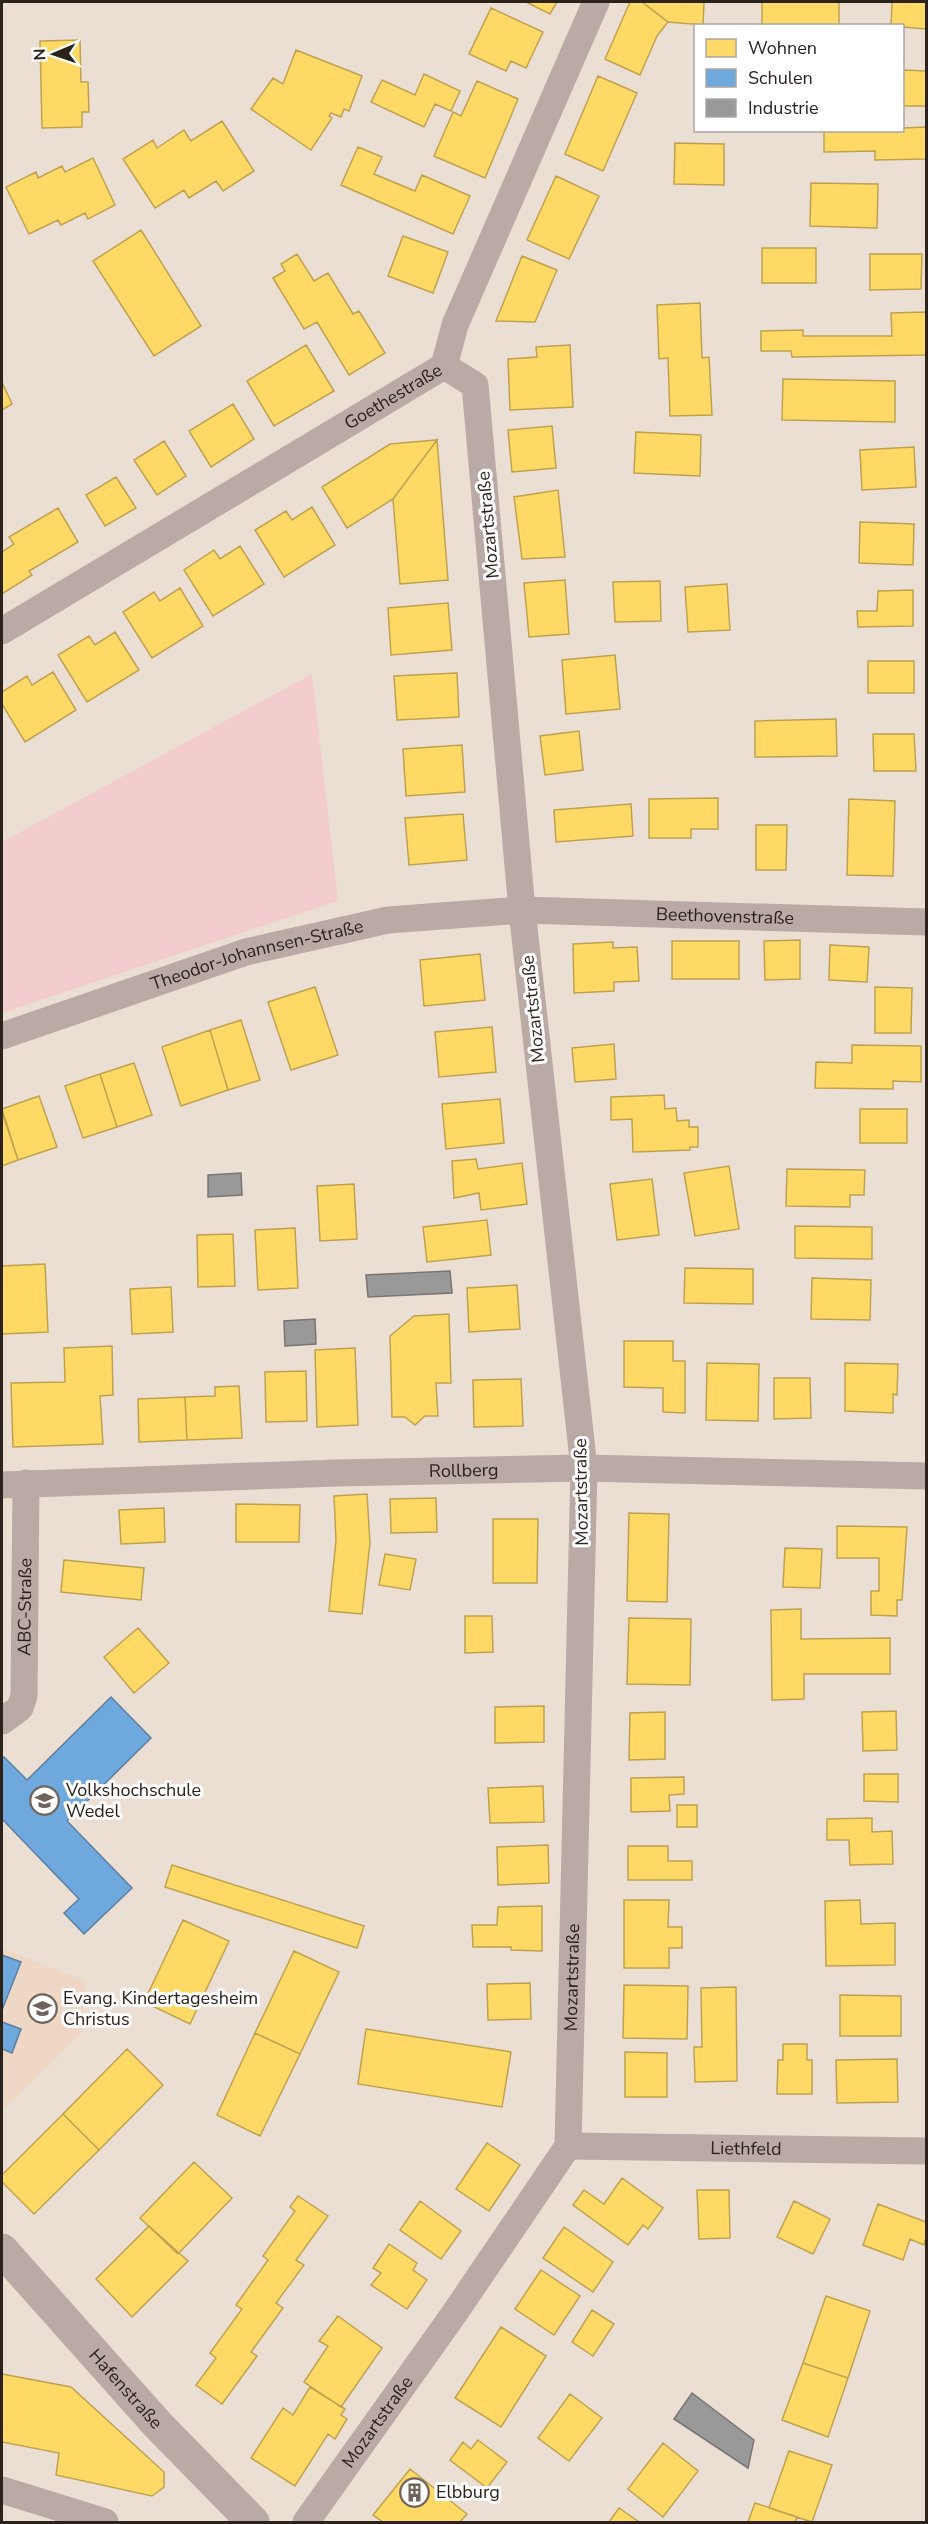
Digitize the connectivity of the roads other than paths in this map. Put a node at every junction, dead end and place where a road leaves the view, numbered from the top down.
1 (596, 2) edge
2 (444, 366) junction
3 (2, 631) edge
4 (522, 910) junction
5 (927, 922) edge
6 (2, 1036) edge
7 (584, 1468) junction
8 (927, 1476) edge
9 (14, 1484) edge
10 (2, 1721) edge
11 (568, 2146) junction
12 (927, 2151) edge
13 (2, 2250) edge
14 (2, 2490) edge
15 (105, 2523) edge
16 (254, 2523) edge
17 (306, 2523) edge

1 - 2 street, Goethestraße
2 - 3 street, Goethestraße
2 - 4 street, Mozartstraße
4 - 5 street, Beethovenstraße
4 - 6 street, Theodor-Johannsen-Straße
4 - 7 street, Mozartstraße
7 - 8 street, Rollberg
7 - 9 street, Rollberg
7 - 11 street, Mozartstraße
9 - 10 street, ABC-Straße
11 - 12 street, Liethfeld
11 - 17 street, Mozartstraße
13 - 16 street, Hafenstraße
14 - 15 street

